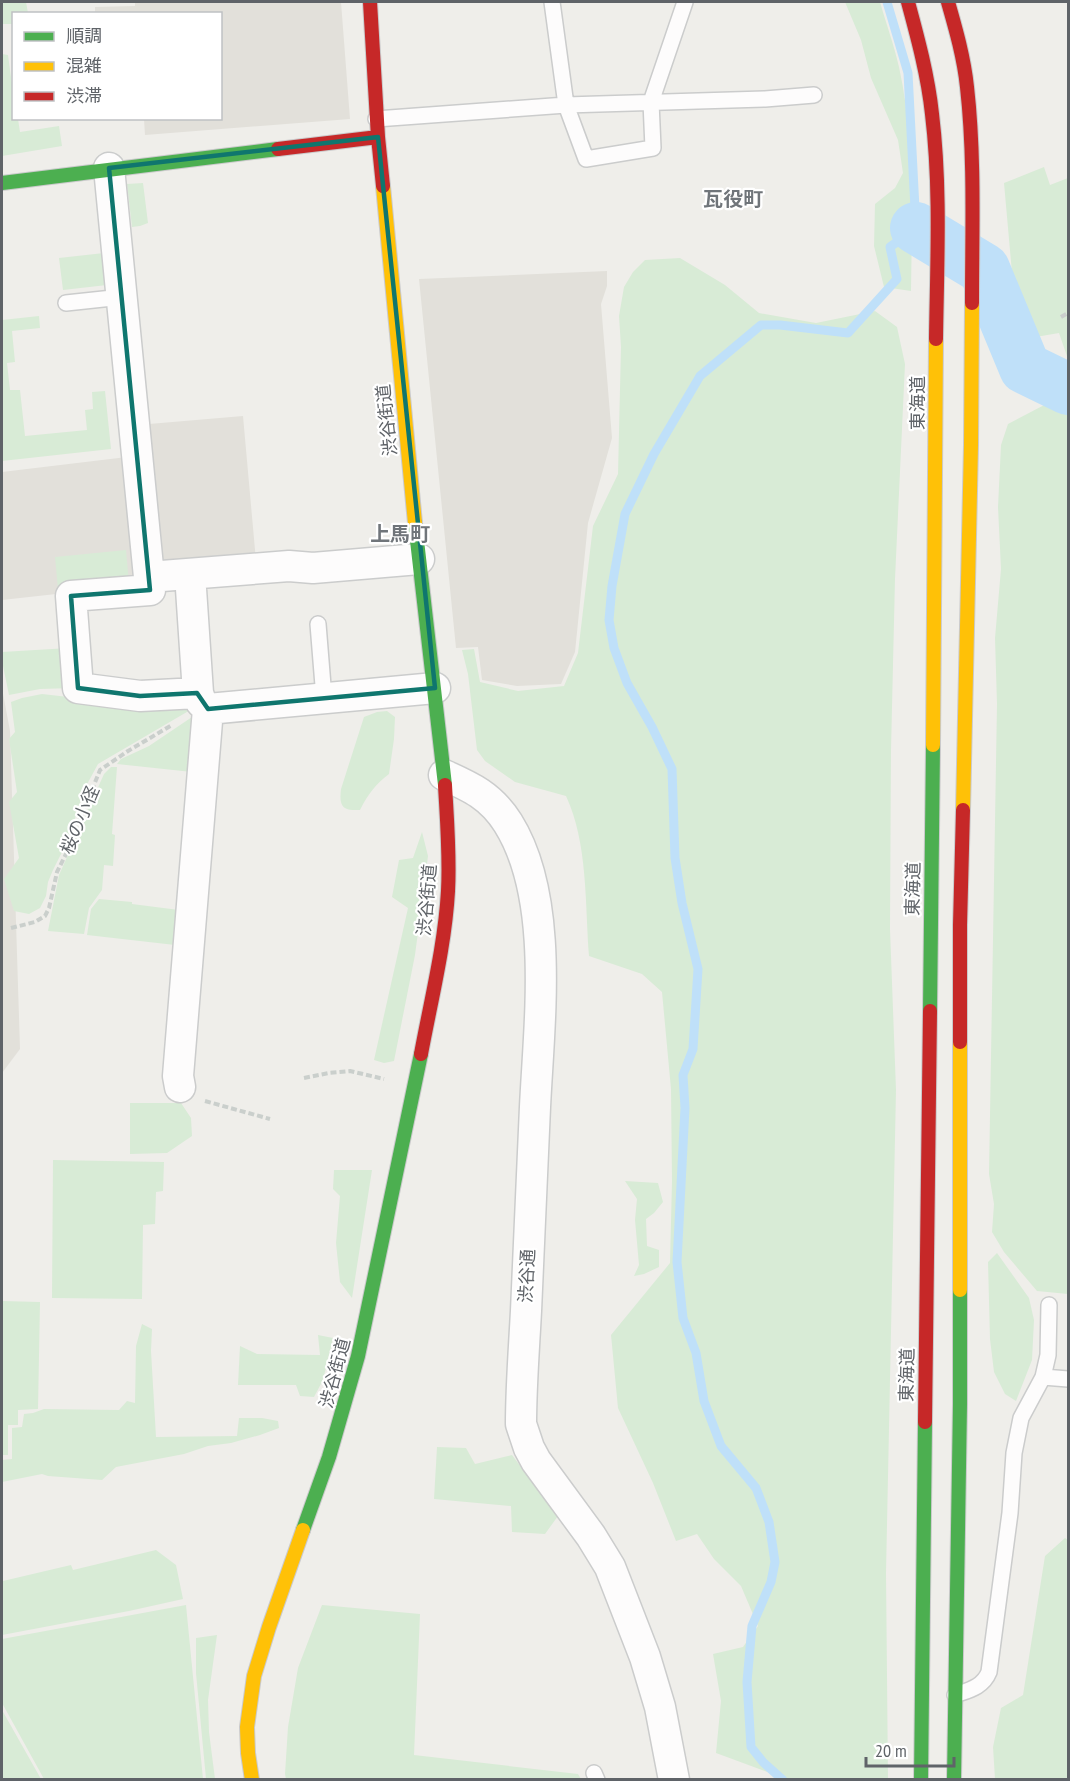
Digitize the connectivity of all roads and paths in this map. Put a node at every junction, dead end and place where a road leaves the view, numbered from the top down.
1 (370, 2) edge
2 (552, 2) edge
3 (685, 2) edge
4 (908, 2) edge
5 (948, 2) edge
6 (814, 95) dead end
7 (651, 102) junction
8 (566, 105) junction
9 (376, 119) junction
10 (378, 137) junction
11 (109, 168) junction
12 (2, 183) edge
13 (122, 297) junction
14 (66, 303) dead end
15 (1068, 313) edge
16 (1061, 317) dead end
17 (419, 559) junction
18 (190, 573) junction
19 (149, 577) junction
20 (318, 624) dead end
21 (435, 688) junction
22 (324, 698) junction
23 (203, 702) junction
24 (444, 774) junction
25 (11, 928) dead end
26 (304, 1078) dead end
27 (387, 1080) dead end
28 (188, 1093) joint
29 (270, 1119) dead end
30 (1050, 1305) dead end
31 (1043, 1377) junction
32 (1068, 1379) edge
33 (955, 1695) junction
34 (252, 1779) edge
35 (674, 1779) edge
36 (921, 1779) edge
37 (954, 1779) edge

1 - 9 main road, 渋谷街道
2 - 8 lane
3 - 7 lane
4 - 36 main road, 東海道
5 - 33 main road
6 - 7 lane
7 - 8 lane
7 - 8 lane
8 - 9 lane
9 - 10 main road, 渋谷街道
10 - 11 main road
10 - 17 main road, 渋谷街道
11 - 12 main road
11 - 13 street
13 - 14 lane
13 - 19 street
15 - 16 path
17 - 18 street
17 - 21 main road, 渋谷街道
18 - 19 street
18 - 23 street
19 - 23 street
20 - 22 lane
21 - 22 street
21 - 24 main road, 渋谷街道
22 - 23 street
23 - 25 path, 桜の小径
23 - 28 street
24 - 34 main road, 渋谷街道
24 - 35 street, 渋谷通
26 - 27 path
28 - 29 path
30 - 31 lane
31 - 32 lane
31 - 33 lane
33 - 37 main road

